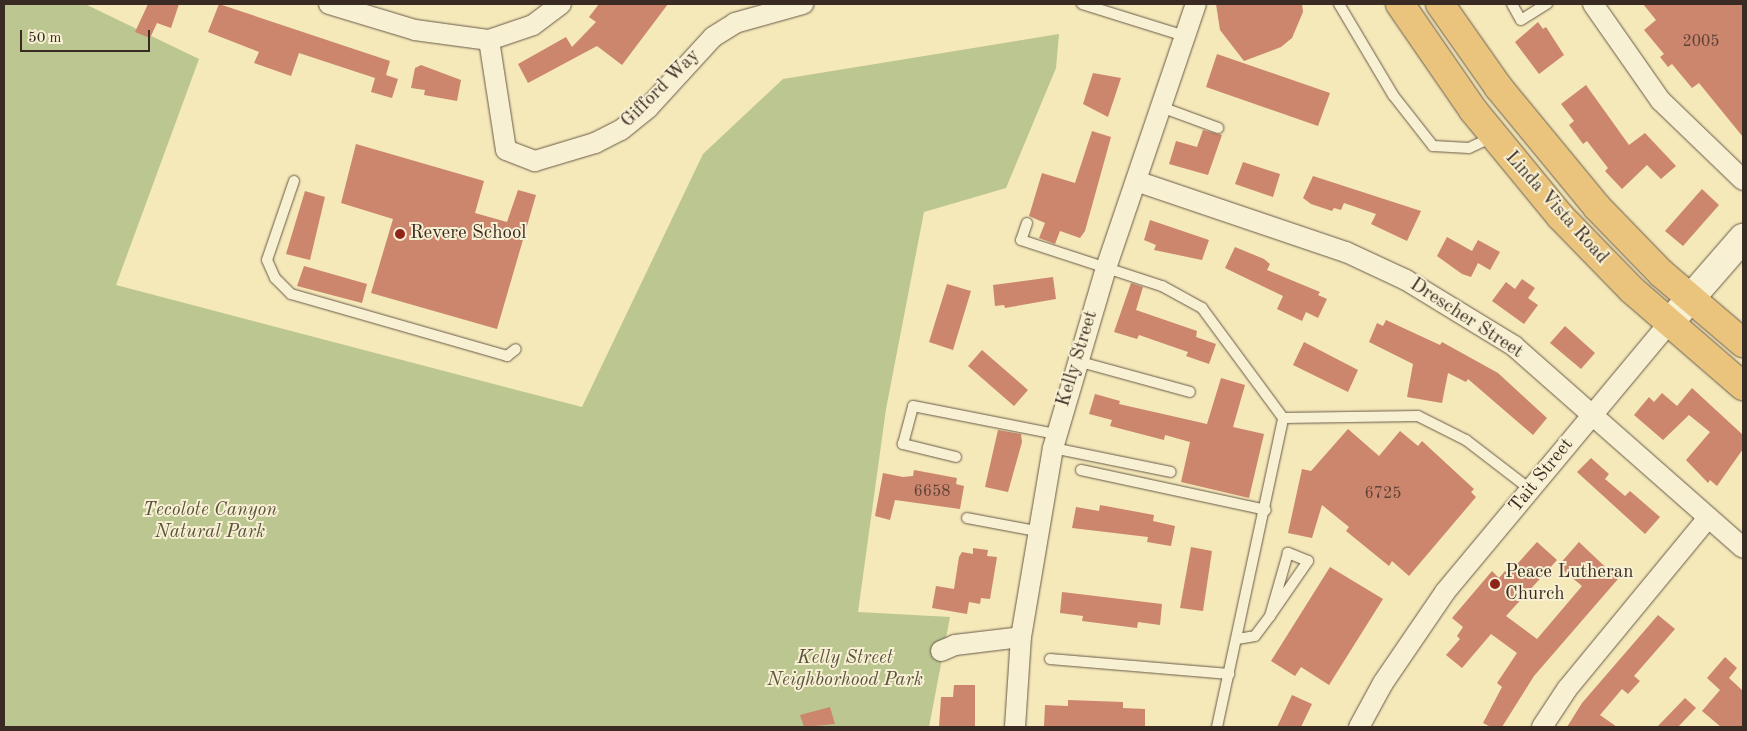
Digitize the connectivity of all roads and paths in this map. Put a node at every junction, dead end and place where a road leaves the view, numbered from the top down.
1 (329, 4) edge
2 (561, 4) edge
3 (803, 4) edge
4 (1082, 4) edge
5 (1196, 4) edge
6 (1339, 4) edge
7 (1400, 4) edge
8 (1440, 4) edge
9 (1512, 4) edge
10 (1547, 4) edge
11 (1593, 4) edge
12 (1185, 36) junction
13 (488, 40) junction
14 (1161, 107) junction
15 (1218, 128) dead end
16 (1493, 137) junction
17 (1743, 180) edge
18 (294, 181) dead end
19 (1136, 181) junction
20 (1027, 223) dead end
21 (1743, 238) edge
22 (1106, 268) junction
23 (1690, 298) junction
24 (1669, 323) junction
25 (1743, 343) edge
26 (516, 349) dead end
27 (1077, 361) junction
28 (1743, 386) edge
29 (1190, 392) dead end
30 (1590, 416) junction
31 (1283, 418) junction
32 (1055, 441) junction
33 (956, 458) dead end
34 (1081, 470) dead end
35 (1171, 472) dead end
36 (1532, 490) junction
37 (1266, 510) junction
38 (967, 518) dead end
39 (1708, 518) junction
40 (1036, 531) junction
41 (1743, 548) edge
42 (1270, 616) junction
43 (1021, 637) junction
44 (1237, 639) junction
45 (941, 651) dead end
46 (1050, 659) dead end
47 (1229, 674) junction
48 (1015, 727) edge
49 (1217, 727) edge
50 (1359, 727) edge
51 (1542, 727) edge

1 - 13 street
2 - 13 street
3 - 13 street, Gifford Way
4 - 12 lane
5 - 12 street, Kelly Street
6 - 16 lane
7 - 16 main road, Linda Vista Road
8 - 23 main road, Linda Vista Road
9 - 10 lane
11 - 17 street
12 - 14 street, Kelly Street
14 - 15 lane
14 - 19 street, Kelly Street
16 - 24 main road, Linda Vista Road
18 - 26 lane
19 - 22 street, Kelly Street
19 - 30 street, Drescher Street
20 - 22 lane
21 - 23 street, Tait Street
22 - 27 street, Kelly Street
22 - 31 lane
23 - 24 street, Tait Street
23 - 25 main road, Linda Vista Road
24 - 28 main road, Linda Vista Road
24 - 30 street, Tait Street
27 - 29 lane
27 - 32 street, Kelly Street
30 - 36 street, Tait Street
30 - 39 street, Drescher Street
31 - 36 lane
31 - 37 lane
32 - 33 lane
32 - 35 lane
32 - 40 street, Kelly Street
34 - 37 lane
36 - 50 street, Tait Street
37 - 44 lane
38 - 40 lane
39 - 41 street, Drescher Street
39 - 51 street
40 - 43 street, Kelly Street
42 - 42 lane
42 - 44 lane
43 - 45 street
43 - 48 street, Kelly Street
44 - 47 lane
46 - 47 lane
47 - 49 lane

